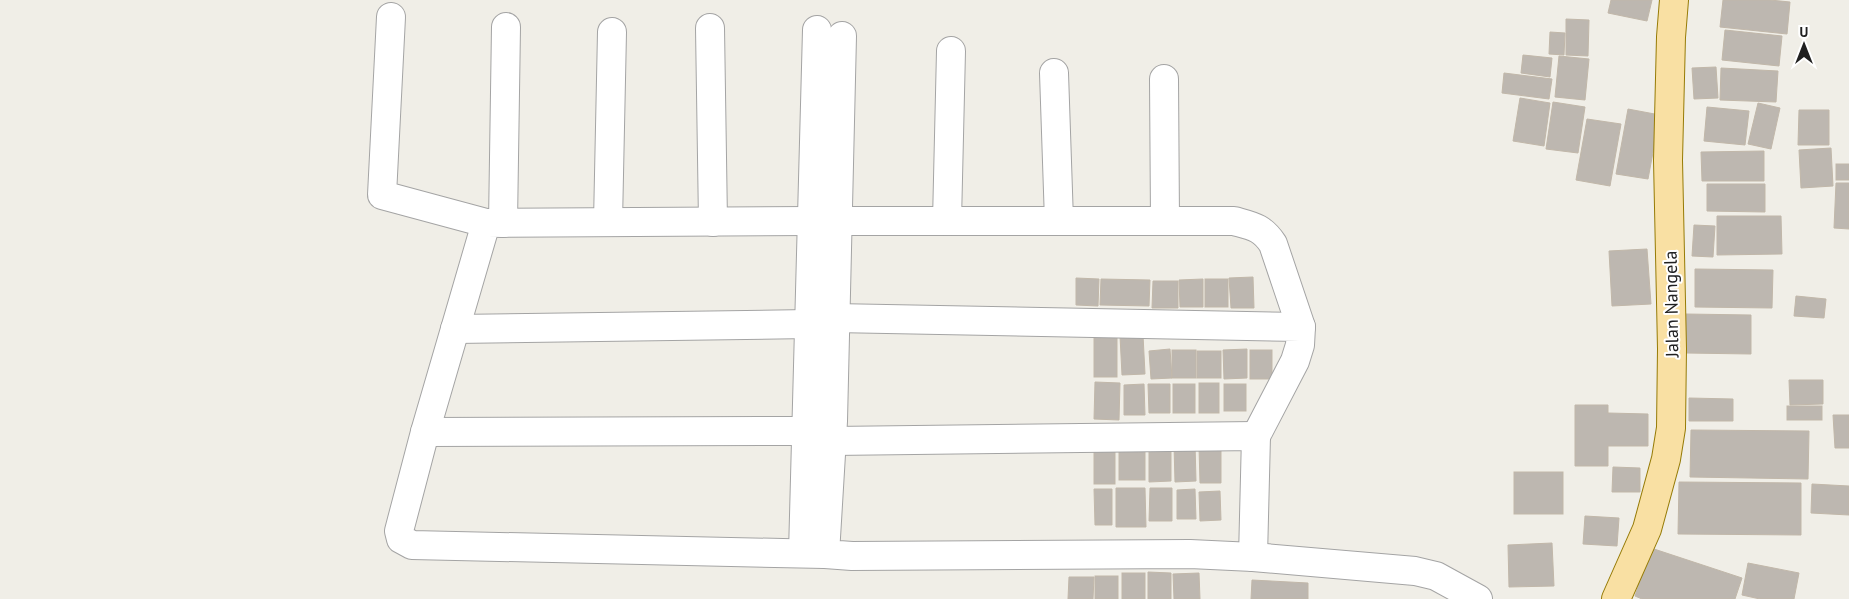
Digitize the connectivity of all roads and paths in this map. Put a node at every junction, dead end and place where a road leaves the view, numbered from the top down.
1 (1674, 0) edge
2 (391, 17) dead end
3 (506, 27) dead end
4 (710, 28) dead end
5 (612, 32) dead end
6 (829, 33) dead end
7 (952, 51) dead end
8 (1054, 73) dead end
9 (1164, 80) dead end
10 (824, 221) junction
11 (947, 221) junction
12 (1059, 221) junction
13 (1165, 221) junction
14 (608, 222) junction
15 (713, 222) junction
16 (494, 223) junction
17 (822, 321) junction
18 (1301, 327) junction
19 (455, 329) junction
20 (806, 431) junction
21 (425, 432) junction
22 (1256, 436) junction
23 (832, 441) junction
24 (814, 554) junction
25 (1253, 557) junction
26 (1478, 599) edge
27 (1616, 599) edge

1 - 27 main road, Jalan Nangela
2 - 16 street
3 - 16 street
4 - 15 street
5 - 14 street
6 - 10 street
7 - 11 street
8 - 12 street
9 - 13 street
10 - 11 street
10 - 15 street
10 - 17 street
11 - 12 street
12 - 13 street
13 - 18 street
14 - 15 street
14 - 16 street
16 - 19 street
17 - 18 street
17 - 19 street
17 - 20 street
17 - 23 street
18 - 22 street
19 - 21 street
20 - 21 street
20 - 24 street
21 - 24 street
22 - 23 street
22 - 25 street
23 - 24 street
24 - 25 street
25 - 26 street

